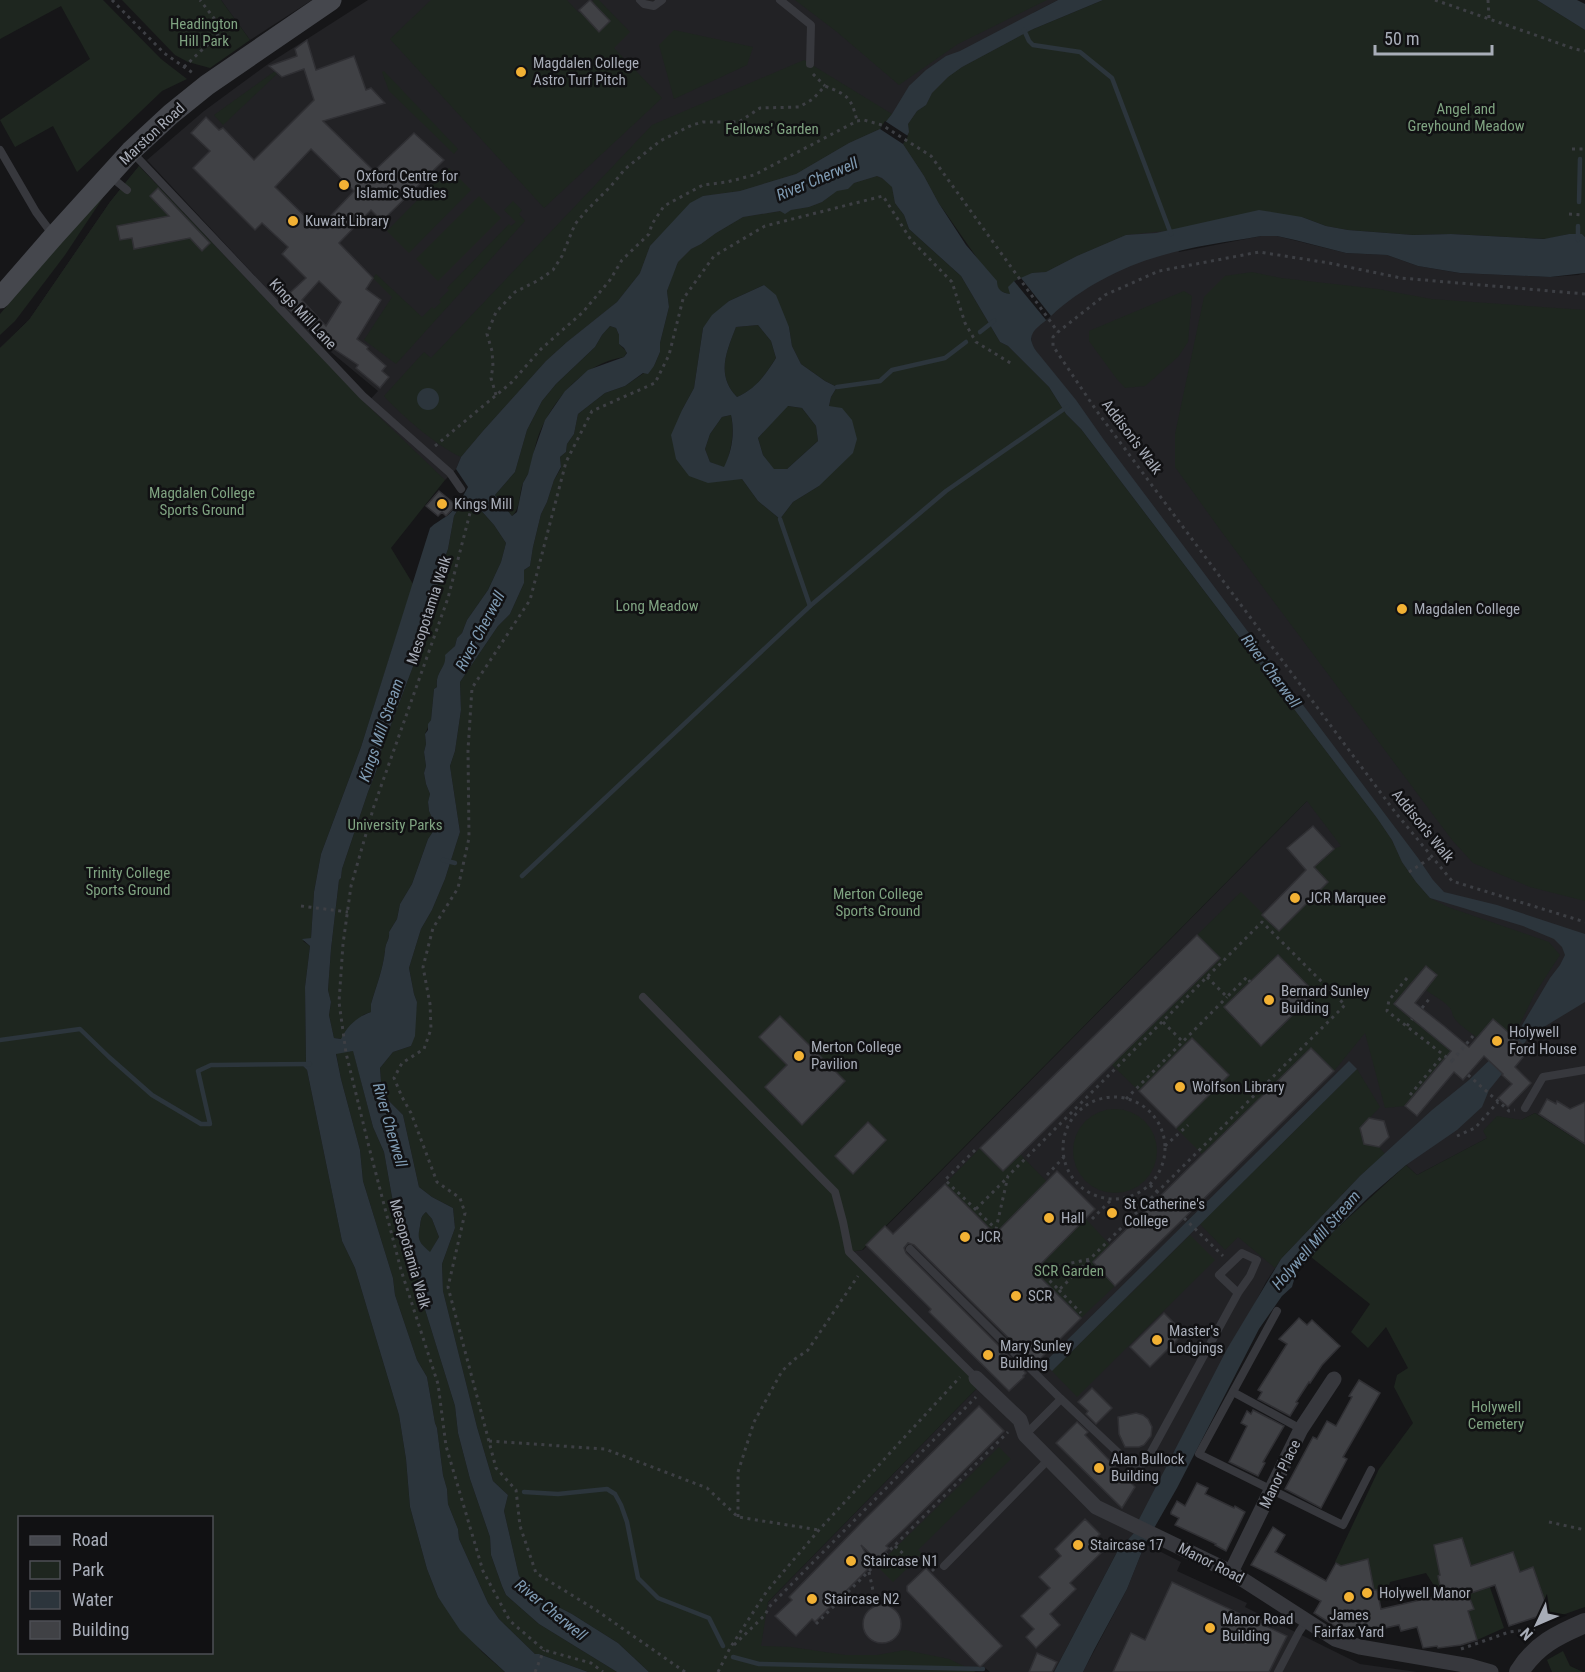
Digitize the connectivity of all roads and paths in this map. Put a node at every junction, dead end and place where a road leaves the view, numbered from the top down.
1 (112, 0) edge
2 (200, 0) edge
3 (331, 0) edge
4 (640, 0) edge
5 (662, 0) edge
6 (780, 0) edge
7 (1435, 0) edge
8 (1488, 0) edge
9 (1489, 19) junction
10 (1585, 51) edge
11 (810, 64) joint
12 (184, 67) junction
13 (207, 85) junction
14 (825, 86) junction
15 (856, 121) junction
16 (1572, 149) dead end
17 (1585, 149) edge
18 (0, 150) edge
19 (131, 151) junction
20 (109, 175) junction
21 (127, 190) dead end
22 (1569, 214) dead end
23 (1584, 215) edge
24 (54, 236) junction
25 (1585, 294) edge
26 (0, 298) edge
27 (1058, 332) junction
28 (1012, 364) dead end
29 (496, 395) junction
30 (427, 453) junction
31 (461, 489) dead end
32 (470, 505) dead end
33 (1432, 857) junction
34 (1409, 872) dead end
35 (301, 906) dead end
36 (348, 912) junction
37 (1585, 922) edge
38 (1207, 977) junction
39 (1407, 978) dead end
40 (1250, 982) dead end
41 (643, 997) dead end
42 (1227, 997) junction
43 (1430, 998) dead end
44 (1422, 1008) dead end
45 (1412, 1019) dead end
46 (1162, 1022) junction
47 (1407, 1026) junction
48 (1473, 1036) dead end
49 (1183, 1042) junction
50 (1443, 1054) junction
51 (1585, 1070) edge
52 (1468, 1075) dead end
53 (1410, 1095) dead end
54 (1126, 1099) junction
55 (1498, 1102) junction
56 (1525, 1108) joint
57 (1075, 1109) junction
58 (1078, 1113) junction
59 (1188, 1125) dead end
60 (1457, 1136) dead end
61 (1166, 1146) junction
62 (975, 1150) dead end
63 (1064, 1157) junction
64 (1047, 1175) dead end
65 (1008, 1176) junction
66 (1150, 1185) junction
67 (1159, 1194) junction
68 (1113, 1199) junction
69 (976, 1209) junction
70 (1092, 1219) dead end
71 (1186, 1220) dead end
72 (910, 1249) dead end
73 (1090, 1259) junction
74 (1231, 1263) junction
75 (864, 1267) junction
76 (1059, 1290) junction
77 (1238, 1293) junction
78 (1277, 1311) dead end
79 (1081, 1313) dead end
80 (976, 1378) junction
81 (1334, 1379) dead end
82 (1233, 1392) junction
83 (1061, 1399) junction
84 (1020, 1420) junction
85 (1301, 1429) junction
86 (1025, 1435) junction
87 (489, 1441) junction
88 (1049, 1459) junction
89 (1371, 1470) dead end
90 (1272, 1490) junction
91 (738, 1517) junction
92 (1549, 1522) dead end
93 (819, 1530) junction
94 (1585, 1530) edge
95 (895, 1546) junction
96 (944, 1566) joint
97 (868, 1572) junction
98 (1231, 1572) junction
99 (875, 1600) dead end
100 (1307, 1620) junction
101 (1585, 1623) edge
102 (816, 1624) dead end
103 (1538, 1628) dead end
104 (730, 1648) junction
105 (544, 1650) junction
106 (1453, 1652) dead end
107 (535, 1672) edge
108 (603, 1672) edge
109 (685, 1672) edge
110 (718, 1672) edge
111 (1278, 1672) edge
112 (1491, 1672) edge
113 (1519, 1672) edge

1 - 12 path
2 - 12 path
3 - 13 main road, Marston Road
4 - 5 lane
6 - 11 lane
7 - 9 path
8 - 9 path
9 - 10 path
11 - 14 path
12 - 13 path
13 - 19 main road, Marston Road
14 - 15 path
14 - 29 path
15 - 27 path
15 - 29 path
16 - 17 path
18 - 24 lane
19 - 20 main road, Marston Road
19 - 30 lane, Kings Mill Lane
20 - 21 lane
20 - 24 main road, Marston Road
22 - 23 path
24 - 26 main road, Marston Road
25 - 27 path
27 - 33 path, Addison's Walk
28 - 87 path
29 - 30 path
30 - 31 lane, Kings Mill Lane
32 - 36 path, Mesopotamia Walk
33 - 34 path
33 - 37 path, Addison's Walk
35 - 36 path
36 - 105 path, Mesopotamia Walk
38 - 42 path
38 - 46 path
38 - 67 path
39 - 47 path
40 - 42 path
41 - 75 lane
42 - 49 path
43 - 44 path
45 - 47 path
46 - 49 path
46 - 57 path
47 - 50 path
48 - 50 path
49 - 54 path
50 - 53 path
51 - 56 lane
52 - 55 path
54 - 58 path
54 - 61 path
55 - 56 path
55 - 60 path
57 - 58 path
57 - 65 path
58 - 63 path
59 - 61 path
61 - 66 path
62 - 69 path
63 - 64 path
63 - 68 path
65 - 69 path
65 - 69 path
66 - 67 path
66 - 68 path
67 - 73 path
68 - 70 path
71 - 74 path
72 - 83 lane
73 - 76 path
73 - 76 path
74 - 77 lane
74 - 77 lane
75 - 80 lane
75 - 91 path
76 - 79 path
77 - 83 lane
78 - 82 lane
80 - 84 street, Manor Road
80 - 93 path
80 - 104 path
81 - 85 street, Manor Place
82 - 85 lane
82 - 90 lane
83 - 86 lane
84 - 86 street, Manor Road
84 - 95 path
85 - 90 street, Manor Place
86 - 88 street, Manor Road
87 - 91 path
87 - 109 path
88 - 96 lane
88 - 98 street, Manor Road
89 - 90 lane
90 - 98 street, Manor Place
91 - 93 path
92 - 94 path
93 - 104 path
95 - 96 path
95 - 97 path
97 - 99 path
97 - 102 path
98 - 100 street, Manor Road
100 - 111 lane
100 - 112 street, Manor Road
101 - 113 street
103 - 106 path
104 - 110 path
105 - 107 path
105 - 108 path, Mesopotamia Walk

